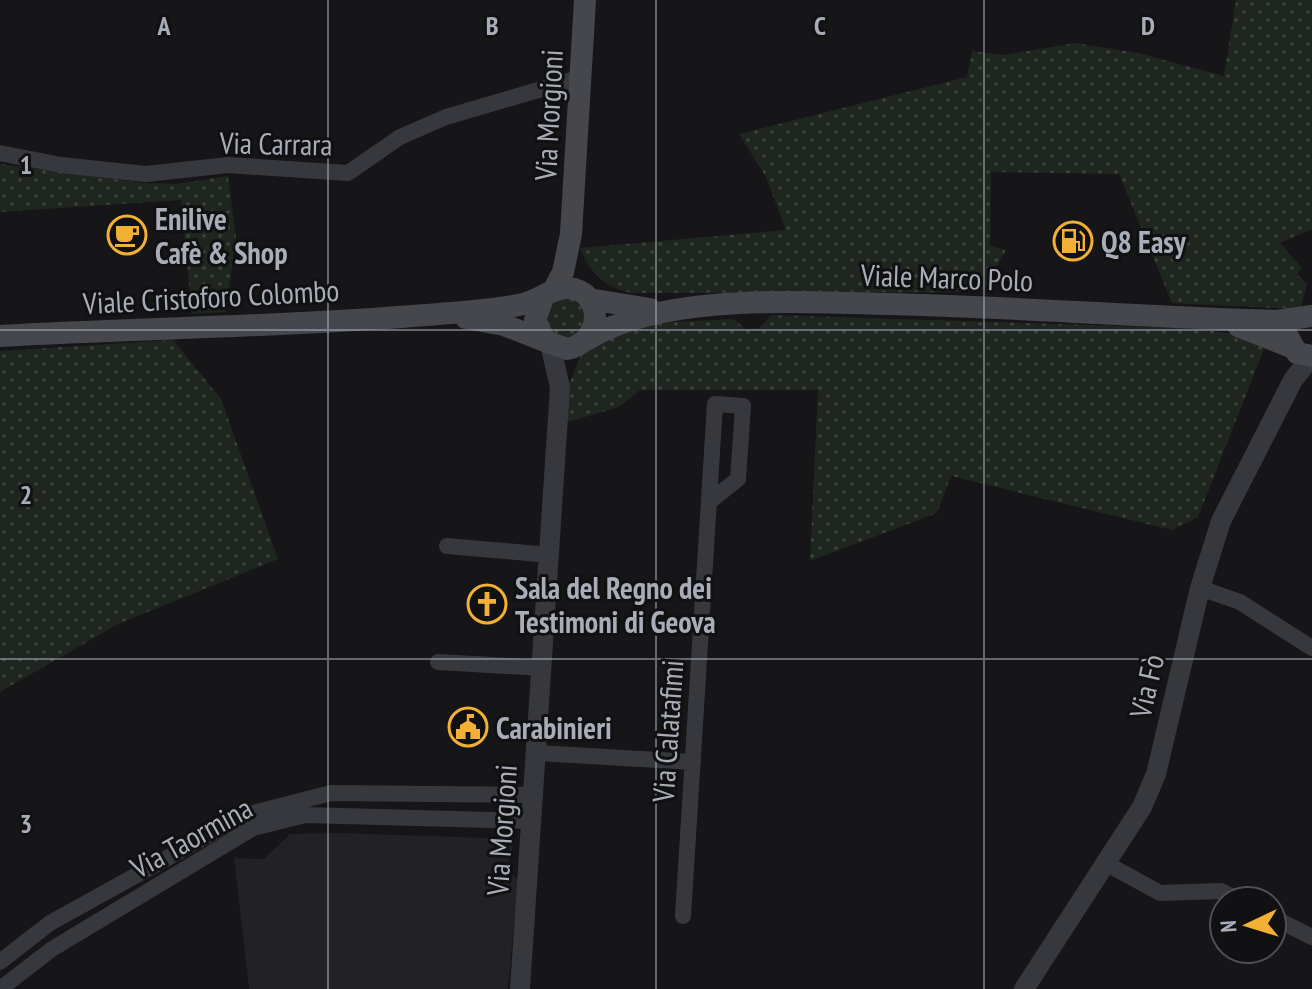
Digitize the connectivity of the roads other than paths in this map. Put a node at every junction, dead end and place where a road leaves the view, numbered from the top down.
1 (585, 0) edge
2 (579, 78) junction
3 (0, 153) edge
4 (571, 234) junction
5 (548, 294) junction
6 (587, 297) junction
7 (675, 310) junction
8 (425, 315) junction
9 (1306, 316) edge
10 (1217, 319) junction
11 (0, 336) edge
12 (583, 342) junction
13 (548, 343) junction
14 (1299, 351) edge
15 (560, 387) junction
16 (709, 502) junction
17 (447, 546) dead end
18 (550, 555) junction
19 (1200, 588) junction
20 (1312, 648) edge
21 (438, 662) dead end
22 (543, 668) junction
23 (537, 753) junction
24 (693, 762) junction
25 (507, 795) junction
26 (533, 795) junction
27 (506, 820) junction
28 (531, 821) junction
29 (1107, 864) junction
30 (1208, 891) edge
31 (683, 916) dead end
32 (1288, 925) edge
33 (1312, 937) edge
34 (0, 962) edge
35 (0, 989) edge
36 (520, 989) edge
37 (1024, 989) edge

1 - 2 main road, Via Morgioni
2 - 3 street, Via Carrara
2 - 4 main road, Via Morgioni
4 - 5 main road
4 - 6 main road
5 - 6 main road
5 - 8 main road
5 - 13 main road
6 - 7 main road
6 - 12 main road
7 - 10 main road, Viale Marco Polo
7 - 12 main road
8 - 11 main road, Viale Cristoforo Colombo
8 - 13 main road
9 - 10 main road, Viale Marco Polo
9 - 14 main road
10 - 14 main road
12 - 13 main road
12 - 15 street
13 - 15 street
14 - 19 street, Via Fò
15 - 18 street, Via Morgioni
16 - 16 street, Via Calatafimi
16 - 24 street, Via Calatafimi
17 - 18 street
18 - 22 street, Via Morgioni
19 - 20 street
19 - 29 street, Via Fò
21 - 22 street
22 - 23 street, Via Morgioni
23 - 24 street
23 - 26 street, Via Morgioni
24 - 31 street, Via Calatafimi
25 - 26 street, Via Taormina
25 - 27 street
25 - 34 street, Via Taormina
26 - 28 street, Via Morgioni
27 - 28 street, Via Taormina
27 - 35 street, Via Taormina
28 - 36 street, Via Morgioni
29 - 30 street
29 - 37 street, Via Fò
32 - 33 street

